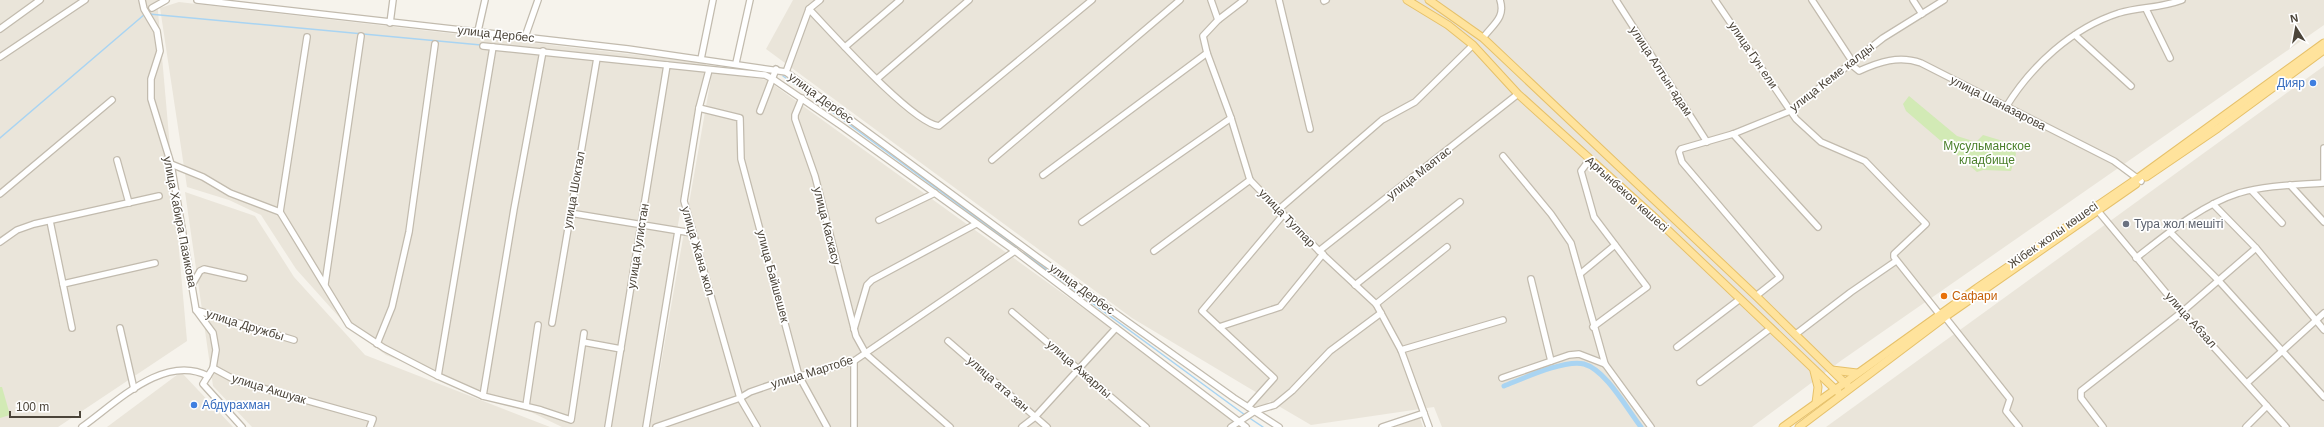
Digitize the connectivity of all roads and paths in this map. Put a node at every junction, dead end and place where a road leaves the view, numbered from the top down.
1 (40, 0) edge
2 (85, 0) edge
3 (142, 0) edge
4 (166, 0) edge
5 (198, 0) edge
6 (393, 0) edge
7 (485, 0) edge
8 (538, 0) edge
9 (713, 0) edge
10 (750, 0) edge
11 (820, 0) edge
12 (900, 0) edge
13 (969, 0) edge
14 (1092, 0) edge
15 (1180, 0) edge
16 (1211, 0) edge
17 (1244, 0) edge
18 (1279, 0) edge
19 (1407, 0) edge
20 (1429, 0) edge
21 (1500, 0) edge
22 (1616, 0) edge
23 (1715, 0) edge
24 (1812, 0) edge
25 (1913, 0) edge
26 (1944, 0) edge
27 (2182, 0) edge
28 (152, 8) dead end
29 (809, 9) junction
30 (2146, 9) junction
31 (1922, 14) junction
32 (1218, 20) junction
33 (390, 23) junction
34 (0, 29) edge
35 (478, 32) junction
36 (2075, 35) junction
37 (361, 36) dead end
38 (308, 37) dead end
39 (525, 37) junction
40 (1482, 38) junction
41 (2324, 43) edge
42 (435, 44) dead end
43 (1473, 45) junction
44 (483, 46) dead end
45 (493, 46) junction
46 (845, 47) junction
47 (2324, 50) edge
48 (543, 52) junction
49 (1207, 53) junction
50 (0, 57) edge
51 (597, 58) junction
52 (2170, 58) dead end
53 (701, 59) junction
54 (1852, 61) junction
55 (736, 64) junction
56 (667, 66) junction
57 (776, 69) junction
58 (709, 70) junction
59 (786, 72) junction
60 (772, 79) junction
61 (877, 79) junction
62 (2131, 86) dead end
63 (1518, 94) junction
64 (802, 98) junction
65 (112, 100) dead end
66 (2006, 107) junction
67 (699, 108) junction
68 (1790, 110) junction
69 (760, 112) dead end
70 (1231, 118) junction
71 (1310, 130) dead end
72 (1733, 134) junction
73 (1707, 142) junction
74 (2324, 148) edge
75 (1503, 156) dead end
76 (1590, 159) junction
77 (117, 160) dead end
78 (992, 160) dead end
79 (171, 164) junction
80 (1043, 175) dead end
81 (2139, 179) junction
82 (1250, 180) junction
83 (2324, 182) edge
84 (2290, 185) junction
85 (2252, 191) junction
86 (935, 193) junction
87 (0, 194) edge
88 (159, 196) dead end
89 (1460, 202) dead end
90 (129, 203) junction
91 (2214, 204) junction
92 (1661, 206) junction
93 (1278, 210) junction
94 (2098, 211) junction
95 (280, 212) junction
96 (570, 213) junction
97 (1283, 215) junction
98 (1652, 215) junction
99 (879, 220) dead end
100 (50, 222) junction
101 (1082, 222) dead end
102 (2324, 222) edge
103 (642, 223) junction
104 (2282, 223) dead end
105 (976, 224) junction
106 (1818, 227) dead end
107 (678, 231) junction
108 (2170, 232) junction
109 (692, 233) junction
110 (0, 242) edge
111 (1615, 245) junction
112 (1446, 247) dead end
113 (2256, 248) junction
114 (1154, 251) dead end
115 (1015, 252) junction
116 (1321, 253) junction
117 (2136, 258) junction
118 (1896, 261) junction
119 (155, 263) dead end
120 (1580, 274) junction
121 (244, 278) dead end
122 (1531, 278) dead end
123 (2219, 281) junction
124 (63, 284) junction
125 (325, 284) junction
126 (192, 285) junction
127 (1355, 285) junction
128 (1756, 296) junction
129 (1740, 299) junction
130 (1376, 304) junction
131 (196, 310) junction
132 (1012, 312) dead end
133 (2182, 312) junction
134 (1381, 313) junction
135 (2324, 313) edge
136 (1942, 316) junction
137 (1503, 320) dead end
138 (2316, 321) junction
139 (552, 323) dead end
140 (538, 325) dead end
141 (1219, 327) junction
142 (72, 328) dead end
143 (120, 328) dead end
144 (1116, 328) junction
145 (1593, 328) junction
146 (1771, 328) junction
147 (854, 330) junction
148 (2324, 330) edge
149 (584, 333) dead end
150 (1796, 334) junction
151 (294, 340) dead end
152 (948, 341) dead end
153 (583, 342) junction
154 (377, 344) junction
155 (1677, 347) dead end
156 (621, 349) junction
157 (1401, 350) junction
158 (2281, 350) junction
159 (866, 354) junction
160 (854, 361) junction
161 (1551, 361) junction
162 (1605, 364) junction
163 (213, 368) junction
164 (1080, 369) junction
165 (1813, 369) junction
166 (1831, 369) junction
167 (1857, 373) junction
168 (208, 376) junction
169 (438, 376) junction
170 (800, 376) junction
171 (1502, 378) dead end
172 (1700, 382) dead end
173 (1845, 383) junction
174 (2247, 383) junction
175 (134, 389) junction
176 (1850, 389) junction
177 (1835, 390) junction
178 (484, 396) junction
179 (1841, 396) junction
180 (740, 398) junction
181 (2324, 398) edge
182 (1816, 403) junction
183 (526, 406) junction
184 (2267, 406) junction
185 (1248, 407) junction
186 (1254, 411) junction
187 (1424, 413) junction
188 (1035, 417) junction
189 (1237, 421) junction
190 (82, 427) edge
191 (242, 427) edge
192 (370, 427) edge
193 (608, 427) edge
194 (646, 427) edge
195 (656, 427) edge
196 (757, 427) edge
197 (827, 427) edge
198 (854, 427) edge
199 (950, 427) edge
200 (1022, 427) edge
201 (1047, 427) edge
202 (1146, 427) edge
203 (1231, 427) edge
204 (1246, 427) edge
205 (1279, 427) edge
206 (1382, 427) edge
207 (1429, 427) edge
208 (1651, 427) edge
209 (1783, 427) edge
210 (1798, 427) edge
211 (2019, 427) edge
212 (2103, 427) edge
213 (2246, 427) edge
214 (2286, 427) edge

1 - 34 street
2 - 50 street
3 - 79 street, улица Хабира Пазикова
4 - 28 street
5 - 33 street, улица Дербес
6 - 33 street
7 - 35 street
8 - 39 street
9 - 53 street
10 - 55 street
11 - 29 street
12 - 46 street
13 - 61 street
14 - 61 street
15 - 78 street
16 - 32 street
17 - 32 street, улица Тулпар
18 - 71 street
19 - 43 main road, Арғынбеков көшесі
20 - 40 main road, Арғынбеков көшесі
21 - 40 street
22 - 73 street, улица Алтын адам
23 - 68 street, улица Гун ели
24 - 54 street
25 - 31 street
26 - 31 street, улица Кеме калды
27 - 30 street
29 - 46 street
29 - 59 street
30 - 36 street
30 - 52 street
31 - 54 street, улица Кеме калды
32 - 49 street, улица Тулпар
33 - 35 street, улица Дербес
35 - 39 street, улица Дербес
36 - 62 street
36 - 66 street
37 - 125 street
38 - 95 street
39 - 53 street, улица Дербес
40 - 92 main road, Арғынбеков көшесі
41 - 81 main road, Жібек жолы көшесі
42 - 154 street
43 - 63 main road, Арғынбеков көшесі
43 - 93 street
44 - 45 street, улица Дербес
45 - 48 street, улица Дербес
45 - 169 street
46 - 61 street
47 - 81 main road, Жібек жолы көшесі
48 - 51 street, улица Дербес
48 - 178 street
49 - 70 street, улица Тулпар
49 - 80 street
51 - 56 street, улица Дербес
51 - 96 street, улица Шоктал
53 - 55 street, улица Дербес
54 - 66 street, улица Шаназарова
54 - 68 street, улица Кеме калды
55 - 57 street, улица Дербес
56 - 58 street, улица Дербес
56 - 103 street, улица Гулистан
57 - 59 street, улица Дербес
57 - 60 street
58 - 60 street, улица Дербес
58 - 67 street, улица Жана жол
59 - 185 street, улица Дербес
60 - 64 street, улица Дербес
60 - 69 street
63 - 76 main road, Арғынбеков көшесі
63 - 116 street, улица Маятас
64 - 86 street, улица Дербес
64 - 147 street, улица Каскасу
65 - 87 street
66 - 81 street, улица Шаназарова
67 - 109 street, улица Жана жол
67 - 170 street, улица Байшешек
68 - 72 street, улица Кеме калды
68 - 118 street, улица Гун ели
70 - 82 street, улица Тулпар
70 - 101 street
72 - 73 street, улица Кеме калды
72 - 106 street
73 - 128 street, улица Кеме калды
74 - 83 street
75 - 120 street
76 - 98 main road, Арғынбеков көшесі
76 - 111 street
77 - 90 street
79 - 95 street
79 - 126 street, улица Хабира Пазикова
81 - 94 main road, Жібек жолы көшесі
81 - 136 main road, Жібек жолы көшесі
82 - 93 street, улица Тулпар
82 - 114 street
83 - 84 street
84 - 85 street
84 - 102 street
85 - 91 street
85 - 104 street
86 - 99 street
86 - 105 street, улица Дербес
88 - 90 street
89 - 127 street
90 - 100 street
91 - 108 street
91 - 113 street
92 - 98 main road
92 - 128 main road, Арғынбеков көшесі
93 - 97 street, улица Тулпар
94 - 117 street, улица Абзал
94 - 136 main road, Жібек жолы көшесі
95 - 125 street
96 - 103 street
96 - 139 street, улица Шоктал
97 - 116 street, улица Тулпар
97 - 141 street
98 - 129 main road, Арғынбеков көшесі
100 - 110 street
100 - 124 street
103 - 107 street
103 - 156 street, улица Гулистан
105 - 115 street, улица Дербес
105 - 147 street
107 - 109 street
107 - 194 street
108 - 117 street
108 - 123 street
109 - 180 street, улица Жана жол
111 - 120 street
111 - 145 street
112 - 130 street
113 - 123 street
113 - 138 street
115 - 144 street, улица Дербес
115 - 159 street, улица Мартобе
116 - 127 street, улица Тулпар
116 - 141 street, улица Маятас
117 - 133 street, улица Абзал
118 - 136 street
118 - 150 street
119 - 124 street
120 - 145 street
121 - 126 street
122 - 161 street
123 - 133 street
123 - 158 street
124 - 142 street
125 - 154 street
126 - 131 street, улица Хабира Пазикова
127 - 130 street, улица Тулпар
128 - 150 main road, Арғынбеков көшесі
129 - 146 main road, Арғынбеков көшесі
129 - 155 street
130 - 134 street, улица Тулпар
131 - 151 street, улица Дружбы
131 - 163 street, улица Хабира Пазикова
132 - 164 street, улица Ажарлы
133 - 174 street, улица Абзал
133 - 212 street
134 - 157 street, улица Тулпар
134 - 186 street
135 - 138 street
136 - 167 main road, Жібек жолы көшесі
136 - 176 main road, Жібек жолы көшесі
136 - 211 street
137 - 157 street
138 - 148 street
138 - 158 street
140 - 183 street
141 - 185 street
143 - 175 street
144 - 164 street
144 - 189 street, улица Дербес
145 - 162 street
146 - 165 main road, Арғынбеков көшесі
146 - 172 street
147 - 159 street, улица Каскасу
149 - 153 street
150 - 166 main road, Арғынбеков көшесі
152 - 188 street, улица ата зан
153 - 156 street
153 - 183 street
154 - 169 street
156 - 193 street, улица Гулистан
157 - 187 street, улица Тулпар
158 - 174 street
158 - 181 street
159 - 160 street, улица Мартобе
159 - 199 street
160 - 170 street, улица Мартобе
160 - 198 street
161 - 162 street
161 - 171 street
162 - 208 street
163 - 168 street, улица Хабира Пазикова
163 - 192 street, улица Акшуак
164 - 188 street
164 - 202 street, улица Ажарлы
165 - 177 main road, Арғынбеков көшесі
165 - 182 main road
166 - 167 main road
166 - 173 main road, Арғынбеков көшесі
167 - 173 main road, Жібек жолы көшесі
168 - 175 street
168 - 191 street
169 - 178 street
170 - 180 street, улица Мартобе
170 - 197 street, улица Байшешек
173 - 176 main road, Арғынбеков көшесі
173 - 177 main road, Жібек жолы көшесі
174 - 184 street, улица Абзал
175 - 190 street
176 - 179 main road, Жібек жолы көшесі
177 - 179 main road, Арғынбеков көшесі
177 - 182 main road, Жібек жолы көшесі
178 - 183 street
179 - 210 main road, Жібек жолы көшесі
180 - 195 street, улица Мартобе
180 - 196 street, улица Жана жол
182 - 209 main road, Жібек жолы көшесі
184 - 213 street
184 - 214 street, улица Абзал
185 - 186 street, улица Дербес
186 - 189 street
186 - 205 street, улица Дербес
187 - 206 street
187 - 207 street, улица Тулпар
188 - 200 street
188 - 201 street, улица ата зан
189 - 203 street
189 - 204 street, улица Дербес

